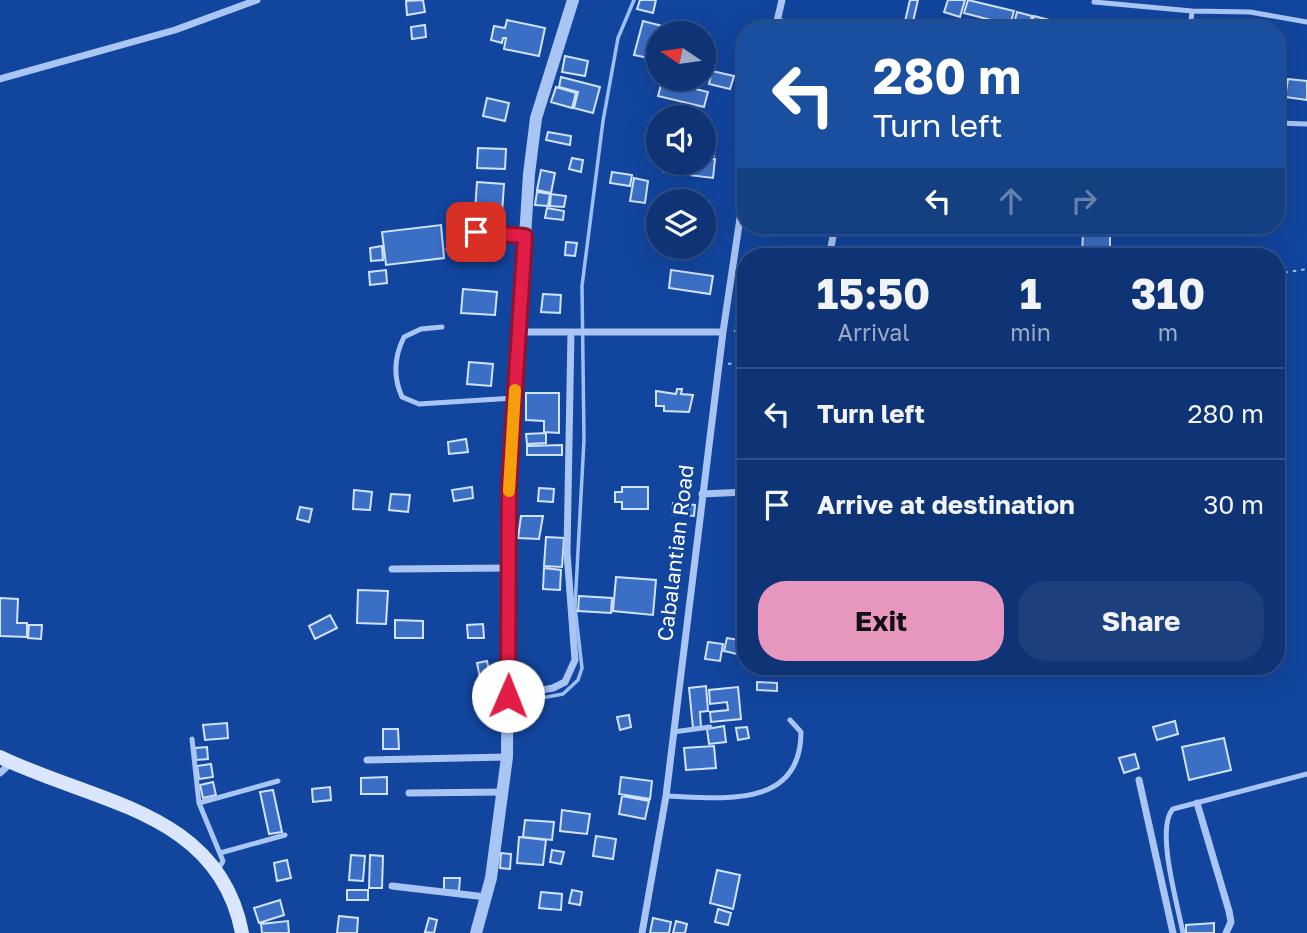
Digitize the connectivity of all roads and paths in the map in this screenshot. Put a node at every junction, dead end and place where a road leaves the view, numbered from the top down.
1 (257, 0) edge
2 (573, 0) edge
3 (782, 0) edge
4 (1094, 2) dead end
5 (1192, 11) junction
6 (777, 20) joint
7 (782, 21) edge
8 (1190, 21) edge
9 (1307, 22) edge
10 (0, 79) edge
11 (1285, 123) edge
12 (1307, 124) edge
13 (737, 235) edge
14 (525, 236) junction
15 (448, 249) dead end
16 (1307, 269) edge
17 (1285, 273) edge
18 (442, 327) dead end
19 (737, 331) edge
20 (518, 332) junction
21 (574, 332) junction
22 (723, 332) junction
23 (737, 363) edge
24 (720, 365) junction
25 (514, 398) junction
26 (737, 492) edge
27 (702, 494) junction
28 (509, 568) junction
29 (392, 569) dead end
30 (508, 696) junction
31 (790, 720) dead end
32 (710, 727) dead end
33 (673, 732) junction
34 (192, 739) dead end
35 (508, 757) junction
36 (6, 760) edge
37 (367, 760) dead end
38 (0, 773) edge
39 (1307, 774) edge
40 (1139, 779) dead end
41 (278, 781) dead end
42 (505, 792) junction
43 (409, 793) dead end
44 (666, 796) junction
45 (199, 803) junction
46 (1197, 803) junction
47 (285, 835) dead end
48 (220, 853) junction
49 (218, 870) junction
50 (392, 886) dead end
51 (486, 897) junction
52 (242, 933) edge
53 (477, 933) edge
54 (642, 933) edge
55 (1173, 933) edge
56 (1183, 933) edge
57 (1226, 933) edge

1 - 10 street
2 - 14 street
3 - 6 street
4 - 5 lane
5 - 8 lane
5 - 9 lane
6 - 7 lane
11 - 12 lane
13 - 22 street, Cabalantian Road
14 - 15 lane
14 - 20 street
16 - 17 path
18 - 25 lane
19 - 22 path
20 - 21 street
20 - 25 street
21 - 22 street
21 - 30 street
22 - 24 street, Cabalantian Road
23 - 24 path
24 - 27 street, Cabalantian Road
25 - 28 street
26 - 27 street
27 - 33 street, Cabalantian Road
28 - 29 street
28 - 30 street
30 - 35 street
31 - 44 lane
32 - 33 lane
33 - 44 street, Cabalantian Road
34 - 45 lane
35 - 37 street
35 - 42 street
36 - 38 street
36 - 49 main road
39 - 46 lane
40 - 55 street
41 - 45 lane
42 - 43 street
42 - 51 street
44 - 54 street, Cabalantian Road
45 - 48 lane
46 - 56 lane
46 - 57 street
47 - 48 lane
48 - 49 lane
49 - 52 main road
50 - 51 street
51 - 53 street

